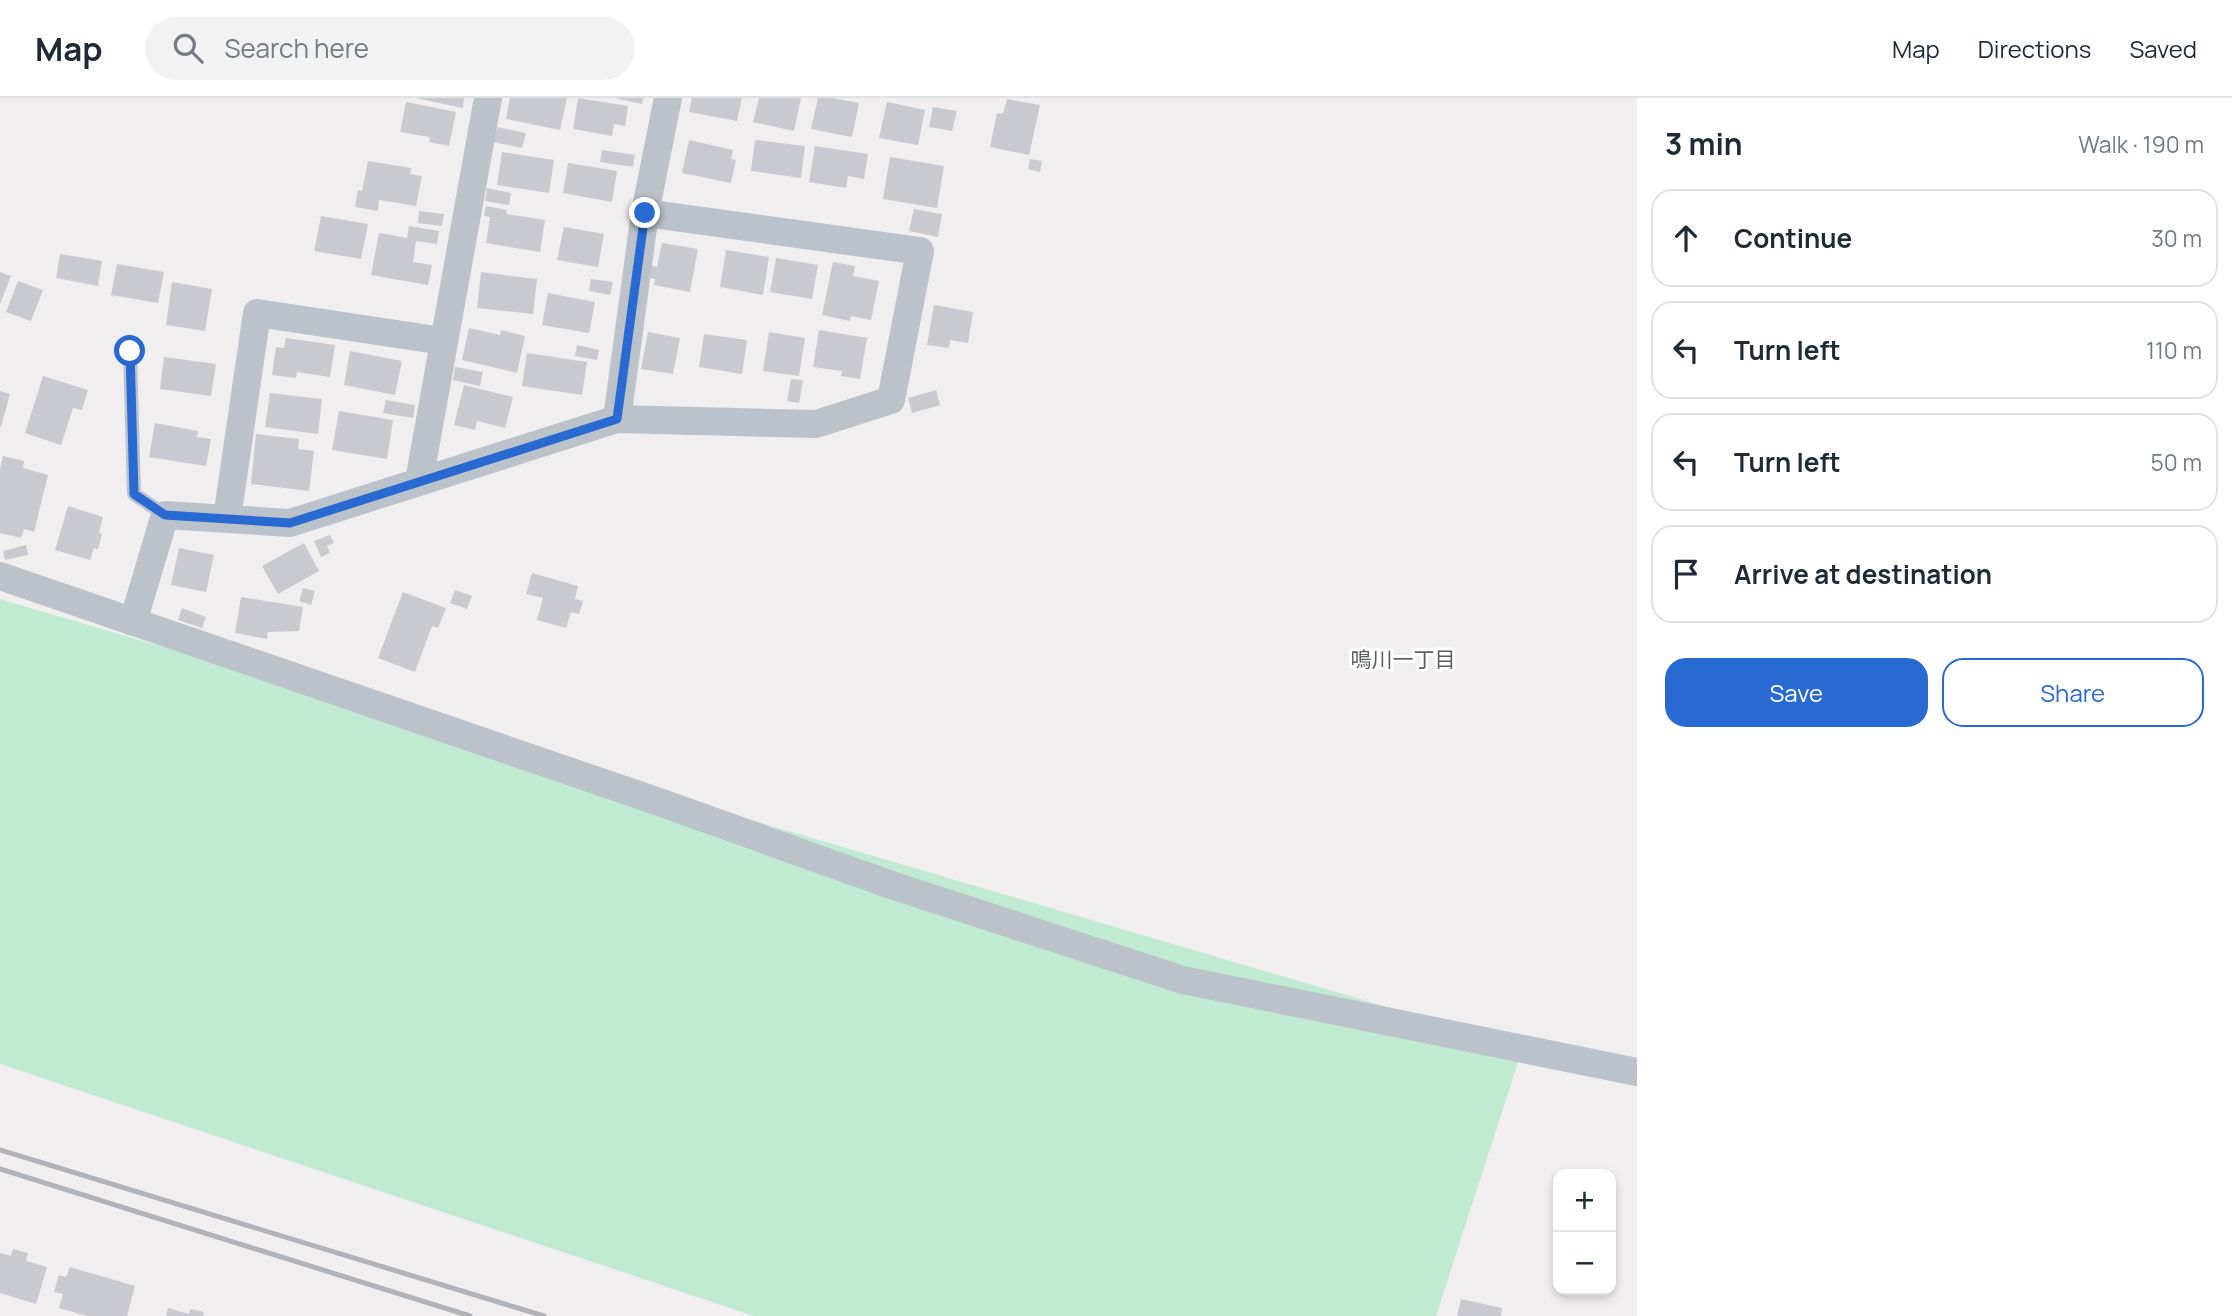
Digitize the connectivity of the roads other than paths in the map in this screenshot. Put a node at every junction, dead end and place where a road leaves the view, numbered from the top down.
1 (488, 98) edge
2 (668, 98) edge
3 (645, 213) junction
4 (443, 341) junction
5 (130, 351) dead end
6 (617, 419) junction
7 (419, 481) junction
8 (165, 515) junction
9 (227, 518) junction
10 (0, 576) edge
11 (133, 622) junction
12 (1637, 1073) edge

1 - 4 street
2 - 3 street
3 - 6 street
3 - 6 street
4 - 7 street
4 - 9 street
5 - 8 lane
6 - 7 street
7 - 9 street
8 - 9 street
8 - 11 street
10 - 11 street
11 - 12 street

